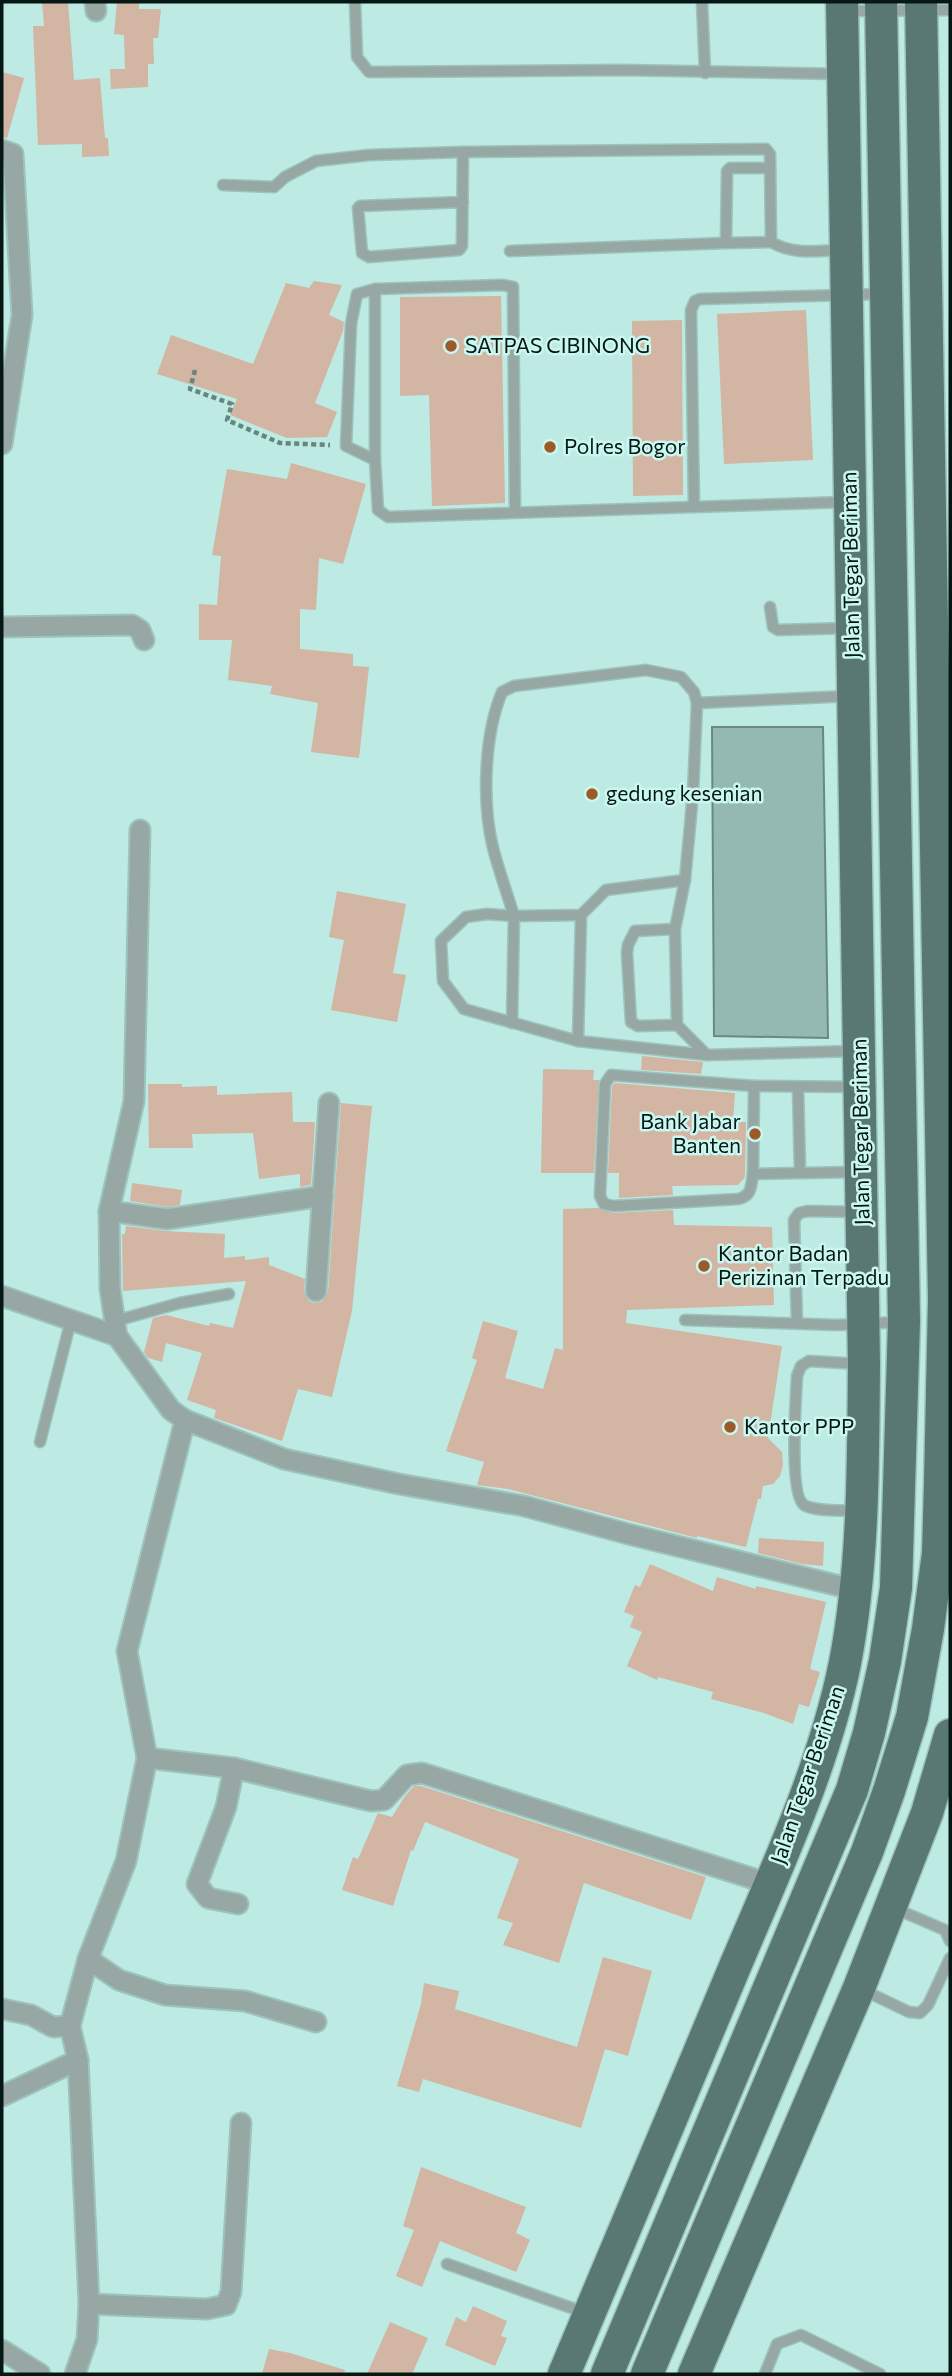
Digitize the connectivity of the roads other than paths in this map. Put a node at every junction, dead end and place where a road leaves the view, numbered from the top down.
1 (355, 2) edge
2 (702, 2) edge
3 (842, 6) edge
4 (881, 6) edge
5 (931, 8) edge
6 (705, 73) junction
7 (843, 74) junction
8 (2, 150) edge
9 (463, 152) junction
10 (770, 168) junction
11 (223, 185) dead end
12 (463, 202) junction
13 (771, 242) junction
14 (726, 243) junction
15 (846, 250) junction
16 (510, 251) dead end
17 (375, 289) junction
18 (886, 294) junction
19 (847, 296) junction
20 (2, 444) edge
21 (376, 460) junction
22 (849, 502) junction
23 (694, 507) junction
24 (515, 512) junction
25 (770, 607) dead end
26 (2, 627) edge
27 (852, 628) junction
28 (144, 640) dead end
29 (893, 695) junction
30 (853, 696) junction
31 (697, 703) junction
32 (140, 830) dead end
33 (685, 880) junction
34 (580, 915) junction
35 (514, 916) junction
36 (936, 919) junction
37 (897, 920) junction
38 (675, 929) junction
39 (512, 1023) junction
40 (677, 1025) junction
41 (578, 1041) junction
42 (859, 1050) junction
43 (707, 1055) junction
44 (754, 1086) junction
45 (860, 1087) junction
46 (797, 1088) junction
47 (330, 1103) dead end
48 (800, 1171) junction
49 (861, 1172) junction
50 (753, 1174) junction
51 (323, 1196) junction
52 (109, 1211) junction
53 (862, 1212) junction
54 (316, 1291) dead end
55 (229, 1294) dead end
56 (2, 1296) edge
57 (947, 1299) edge
58 (71, 1320) junction
59 (685, 1320) dead end
60 (904, 1321) junction
61 (797, 1323) junction
62 (864, 1325) junction
63 (116, 1328) junction
64 (864, 1364) junction
65 (185, 1420) junction
66 (40, 1442) dead end
67 (862, 1511) junction
68 (856, 1590) junction
69 (950, 1735) edge
70 (147, 1758) junction
71 (234, 1768) junction
72 (770, 1884) junction
73 (238, 1904) dead end
74 (890, 1907) junction
75 (950, 1941) edge
76 (950, 1958) edge
77 (88, 1959) junction
78 (859, 1988) junction
79 (2, 2009) edge
80 (316, 2022) dead end
81 (69, 2026) junction
82 (78, 2060) junction
83 (2, 2096) edge
84 (241, 2123) dead end
85 (447, 2264) dead end
86 (89, 2304) junction
87 (590, 2314) junction
88 (2, 2350) edge
89 (40, 2374) edge
90 (75, 2374) edge
91 (564, 2374) edge
92 (607, 2374) edge
93 (647, 2374) edge
94 (694, 2374) edge
95 (765, 2374) edge
96 (880, 2374) edge

1 - 6 lane
2 - 6 lane
3 - 4 lane
3 - 7 main road, Jalan Tegar Beriman
4 - 5 lane
4 - 18 main road, Jalan Tegar Beriman
5 - 36 main road
6 - 7 lane
7 - 15 main road, Jalan Tegar Beriman
8 - 20 street
9 - 10 lane
9 - 11 lane
9 - 12 lane
10 - 13 lane
10 - 14 lane
12 - 12 lane
13 - 14 lane
13 - 15 lane
14 - 16 lane
15 - 19 main road, Jalan Tegar Beriman
17 - 21 lane
17 - 21 lane
17 - 24 lane
18 - 19 lane
18 - 29 main road, Jalan Tegar Beriman
19 - 22 main road, Jalan Tegar Beriman
19 - 23 lane
21 - 24 lane
22 - 23 lane
22 - 27 main road, Jalan Tegar Beriman
23 - 24 lane
25 - 27 lane
26 - 28 street
27 - 30 main road, Jalan Tegar Beriman
29 - 30 main road
29 - 37 main road, Jalan Tegar Beriman
30 - 31 lane
30 - 42 main road, Jalan Tegar Beriman
31 - 33 lane
31 - 35 lane
32 - 52 street
33 - 34 lane
33 - 38 lane
34 - 35 lane
34 - 41 lane
35 - 39 lane
35 - 39 lane
36 - 37 main road
36 - 57 main road
37 - 60 main road, Jalan Tegar Beriman
38 - 40 lane
38 - 40 lane
39 - 41 lane
40 - 43 lane
41 - 43 lane
42 - 43 lane
42 - 45 main road, Jalan Tegar Beriman
44 - 46 lane
44 - 50 lane
44 - 50 lane
45 - 46 lane
45 - 49 main road, Jalan Tegar Beriman
46 - 48 lane
47 - 51 street
48 - 49 lane
48 - 50 lane
49 - 53 main road, Jalan Tegar Beriman
51 - 52 street
51 - 54 street
52 - 63 street
53 - 61 lane
53 - 62 main road, Jalan Tegar Beriman
55 - 63 lane
56 - 58 street
57 - 93 main road
58 - 63 street
58 - 66 lane
59 - 61 lane
60 - 62 lane
60 - 92 main road, Jalan Tegar Beriman
61 - 62 lane
62 - 64 main road, Jalan Tegar Beriman
63 - 65 street
64 - 67 main road, Jalan Tegar Beriman
64 - 67 lane
65 - 68 street
65 - 70 street
67 - 68 main road, Jalan Tegar Beriman
68 - 72 main road, Jalan Tegar Beriman
69 - 74 main road
70 - 71 street
70 - 77 street
71 - 72 street
71 - 73 street
72 - 87 main road, Jalan Tegar Beriman
74 - 75 lane
74 - 78 main road
76 - 78 lane
77 - 80 street
77 - 81 street
78 - 94 main road
79 - 81 street
81 - 82 street
82 - 83 street
82 - 86 street
84 - 86 street
85 - 87 lane
86 - 90 street
87 - 91 main road, Jalan Tegar Beriman
88 - 89 street
95 - 96 lane

